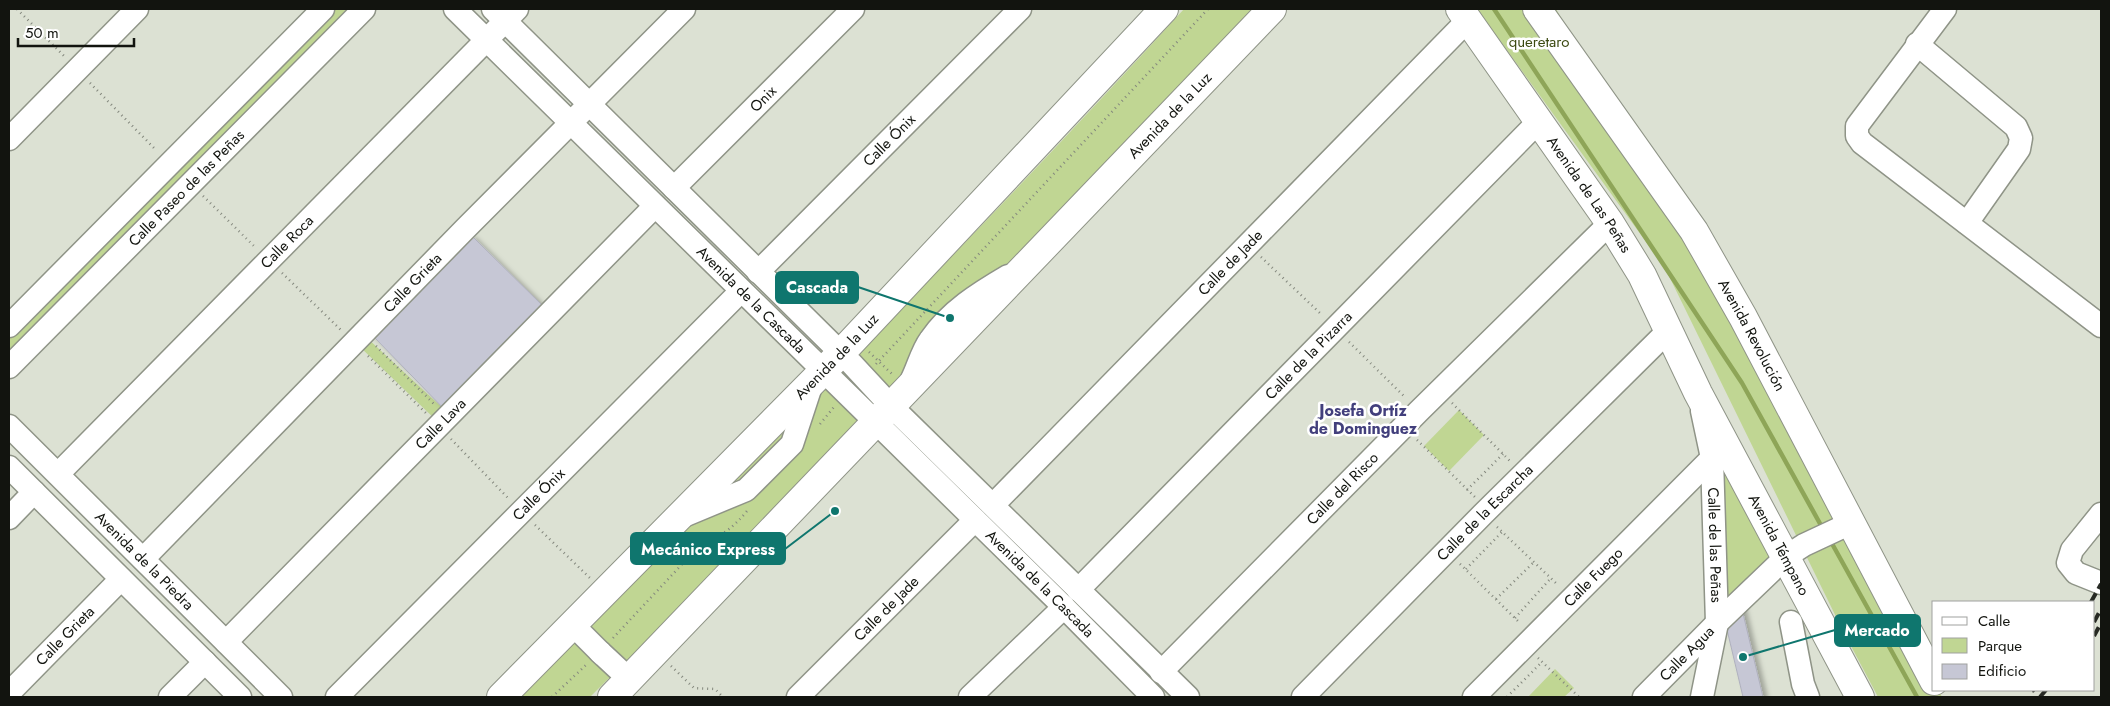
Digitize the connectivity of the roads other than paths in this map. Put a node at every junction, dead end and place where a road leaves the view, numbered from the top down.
1 (137, 9) edge
2 (323, 9) edge
3 (364, 9) edge
4 (455, 9) edge
5 (684, 9) edge
6 (853, 9) edge
7 (1020, 9) edge
8 (1164, 9) edge
9 (1272, 9) edge
10 (1537, 9) edge
11 (1945, 9) edge
12 (505, 13) edge
13 (1464, 15) edge
14 (485, 40) junction
15 (1917, 44) junction
16 (589, 105) junction
17 (1539, 121) junction
18 (570, 123) junction
19 (9, 139) edge
20 (674, 188) junction
21 (655, 206) junction
22 (1610, 223) junction
23 (1966, 223) junction
24 (758, 272) junction
25 (741, 290) junction
26 (9, 326) edge
27 (2101, 326) edge
28 (1669, 330) junction
29 (9, 366) edge
30 (844, 369) junction
31 (1698, 392) junction
32 (895, 400) junction
33 (9, 426) edge
34 (1712, 458) junction
35 (9, 467) edge
36 (58, 474) junction
37 (34, 492) junction
38 (993, 505) junction
39 (2101, 514) edge
40 (9, 518) edge
41 (975, 520) junction
42 (1843, 527) junction
43 (1796, 551) junction
44 (143, 559) junction
45 (121, 579) junction
46 (2101, 583) edge
47 (1071, 598) junction
48 (183, 600) junction
49 (164, 621) junction
50 (1791, 622) dead end
51 (1717, 623) junction
52 (226, 642) junction
53 (591, 643) junction
54 (205, 662) junction
55 (1161, 672) junction
56 (1932, 678) edge
57 (620, 688) edge
58 (9, 693) edge
59 (1145, 694) edge
60 (170, 697) edge
61 (240, 697) edge
62 (281, 697) edge
63 (337, 697) edge
64 (501, 697) edge
65 (798, 697) edge
66 (970, 697) edge
67 (1188, 697) edge
68 (1303, 697) edge
69 (1474, 697) edge
70 (1644, 697) edge
71 (1702, 697) edge
72 (1808, 697) edge
73 (1860, 697) edge

1 - 19 street
2 - 26 street, Calle Paseo de las Peñas
3 - 29 street, Calle Paseo de las Peñas
4 - 14 street, Avenida de la Cascada
5 - 16 street, Calle Grieta
6 - 20 street, Onix
7 - 24 street, Calle Ónix
8 - 30 main road, Avenida de la Luz
9 - 32 main road, Avenida de la Luz
10 - 42 main road, Avenida Revolución
11 - 15 street
12 - 14 street, Calle Roca
12 - 16 street, Avenida de la Cascada
13 - 17 main road, Avenida de Las Peñas
13 - 38 street, Calle de Jade
14 - 18 street, Avenida de la Cascada
14 - 36 street, Calle Roca
15 - 23 street
15 - 23 street
16 - 18 street, Calle Grieta
16 - 20 street, Avenida de la Cascada
17 - 22 main road, Avenida de Las Peñas
17 - 47 street, Calle de la Pizarra
18 - 21 street, Avenida de la Cascada
18 - 44 street, Calle Grieta
20 - 24 street, Avenida de la Cascada
21 - 25 street, Avenida de la Cascada
21 - 52 street, Calle Lava
22 - 28 main road, Avenida de Las Peñas
22 - 55 street, Calle del Risco
23 - 27 street
24 - 30 street, Avenida de la Cascada
25 - 30 street, Avenida de la Cascada
25 - 63 street, Calle Ónix
28 - 31 main road, Avenida de Las Peñas
28 - 68 street, Calle de la Escarcha
30 - 32 street, Avenida de la Cascada
30 - 53 main road, Avenida de la Luz
31 - 34 street, Calle de las Peñas
31 - 43 main road, Avenida Témpano
32 - 38 street, Avenida de la Cascada
32 - 41 street, Avenida de la Cascada
32 - 57 main road, Avenida de la Luz
33 - 36 street, Avenida de la Piedra
34 - 51 street, Calle de las Peñas
34 - 69 street, Calle Fuego
35 - 37 street, Avenida de la Piedra
36 - 44 street, Avenida de la Piedra
37 - 40 street
37 - 45 street, Avenida de la Piedra
38 - 47 street, Avenida de la Cascada
39 - 46 street
41 - 47 street, Avenida de la Cascada
41 - 65 street, Calle de Jade
42 - 43 street, Calle Agua
42 - 56 main road, Avenida Revolución
43 - 51 street, Calle Agua
43 - 73 main road, Avenida Témpano
44 - 48 street, Avenida de la Piedra
45 - 49 street, Avenida de la Piedra
45 - 58 street, Calle Grieta
47 - 55 street, Avenida de la Cascada
47 - 59 street, Avenida de la Cascada
47 - 66 street, Calle de la Pizarra
48 - 49 street
48 - 52 street, Avenida de la Piedra
49 - 54 street, Avenida de la Piedra
50 - 72 street
51 - 70 street, Calle Agua
51 - 71 street, Calle de las Peñas
52 - 62 street, Avenida de la Piedra
53 - 57 street
53 - 64 main road, Avenida de la Luz
54 - 60 street
54 - 61 street, Avenida de la Piedra
55 - 67 street, Avenida de la Cascada

